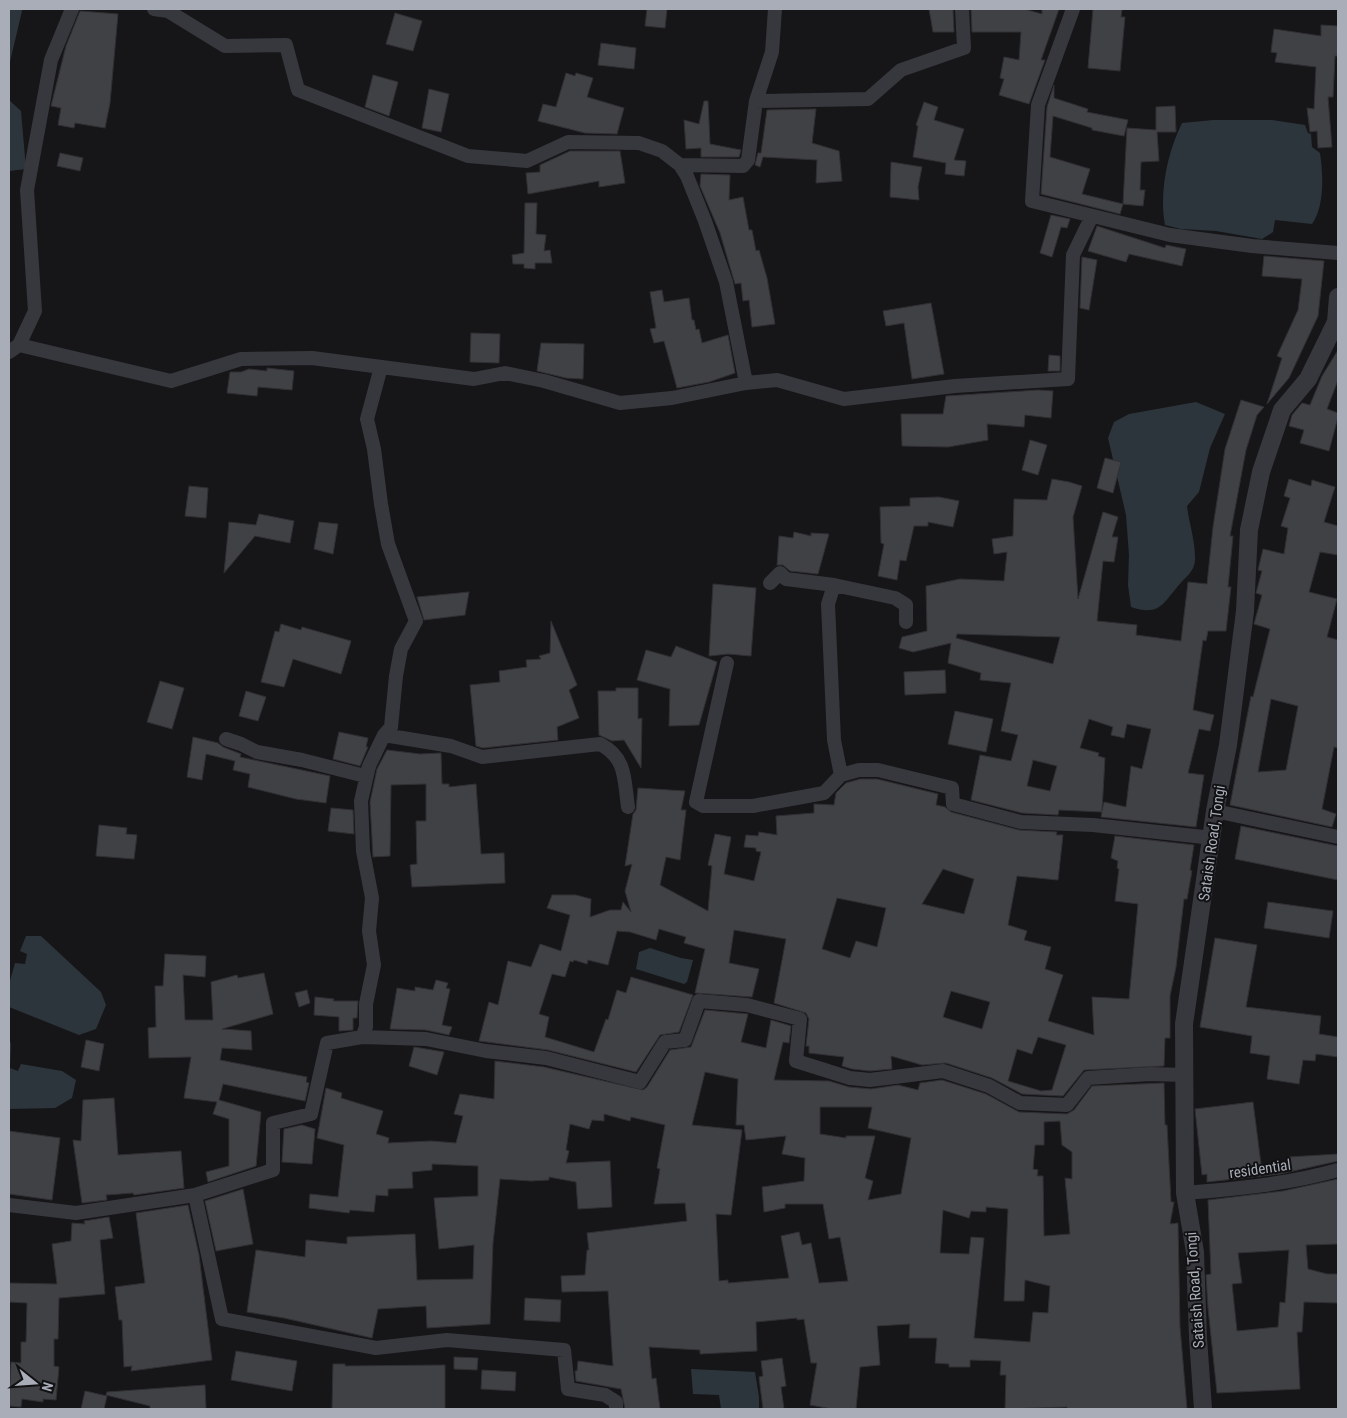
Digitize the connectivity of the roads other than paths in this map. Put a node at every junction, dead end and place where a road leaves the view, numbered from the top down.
1 (72, 9) edge
2 (154, 9) edge
3 (775, 9) edge
4 (962, 9) edge
5 (1074, 9) edge
6 (756, 101) junction
7 (680, 165) junction
8 (1092, 216) junction
9 (1338, 253) edge
10 (1338, 297) edge
11 (1333, 338) edge
12 (14, 349) edge
13 (380, 367) junction
14 (746, 383) junction
15 (770, 583) dead end
16 (834, 585) junction
17 (906, 622) dead end
18 (727, 662) dead end
19 (384, 736) junction
20 (226, 739) dead end
21 (369, 766) junction
22 (841, 775) junction
23 (628, 807) dead end
24 (1215, 811) junction
25 (1338, 837) edge
26 (1212, 838) junction
27 (362, 1037) junction
28 (1184, 1075) junction
29 (1338, 1170) edge
30 (1185, 1193) junction
31 (195, 1195) junction
32 (9, 1205) edge
33 (616, 1409) edge
34 (1203, 1409) edge

1 - 12 street
2 - 7 street
3 - 6 street
4 - 6 street
5 - 8 street
6 - 7 street
7 - 14 street
8 - 9 street
8 - 14 street
10 - 11 street, Sataish Road, Tongi
11 - 24 street, Sataish Road, Tongi
12 - 13 street
13 - 14 street
13 - 19 street
15 - 16 street
16 - 17 street
16 - 22 street
18 - 22 street
19 - 21 street
19 - 23 street
20 - 21 street
21 - 27 street
22 - 26 street
24 - 25 street
24 - 26 street, Sataish Road, Tongi
26 - 28 street, Sataish Road, Tongi
27 - 28 street
27 - 31 street
28 - 30 street, Sataish Road, Tongi
29 - 30 street, residential
30 - 34 street, Sataish Road, Tongi
31 - 32 street
31 - 33 street

